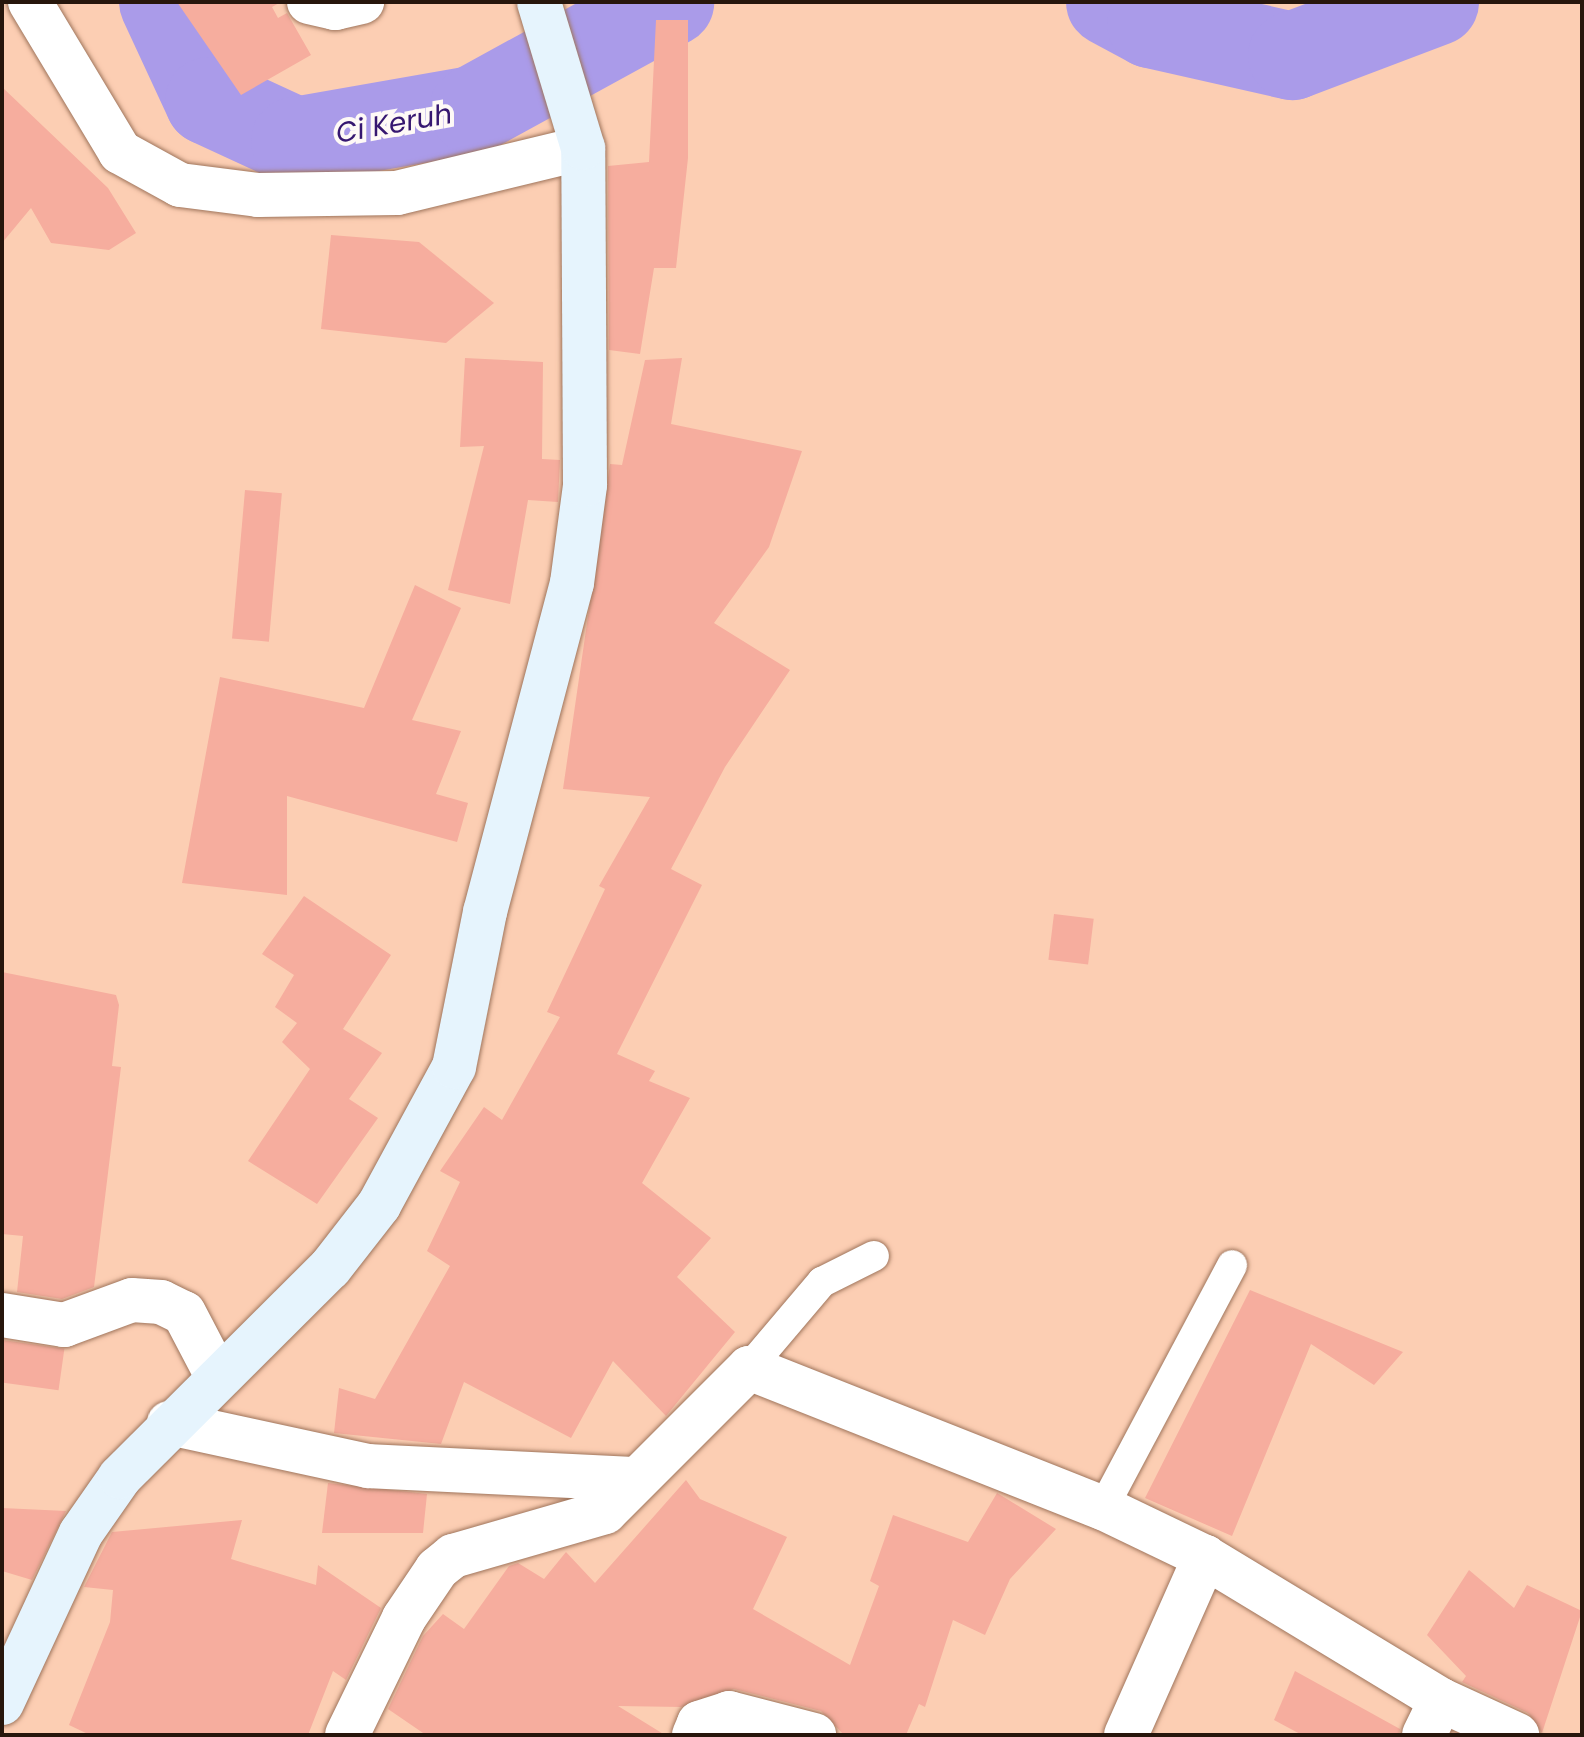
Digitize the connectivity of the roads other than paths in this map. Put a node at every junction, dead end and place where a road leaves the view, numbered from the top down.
1 (30, 2) edge
2 (309, 2) edge
3 (362, 2) edge
4 (546, 17) edge
5 (578, 130) junction
6 (874, 1256) dead end
7 (1232, 1265) dead end
8 (2, 1315) edge
9 (749, 1368) junction
10 (217, 1376) junction
11 (169, 1423) junction
12 (637, 1479) junction
13 (1103, 1508) junction
14 (1205, 1557) junction
15 (2, 1703) edge
16 (1433, 1718) edge
17 (361, 1730) edge
18 (694, 1735) edge
19 (814, 1735) edge
20 (1126, 1735) edge
21 (1517, 1735) edge

1 - 5 street
2 - 3 street
4 - 5 street
5 - 10 street
6 - 9 lane
7 - 13 lane
8 - 10 street
9 - 12 street
9 - 13 street
10 - 11 street
11 - 12 street
11 - 15 street
12 - 17 street
13 - 14 street
14 - 16 street
14 - 20 street
16 - 21 street
18 - 19 street

